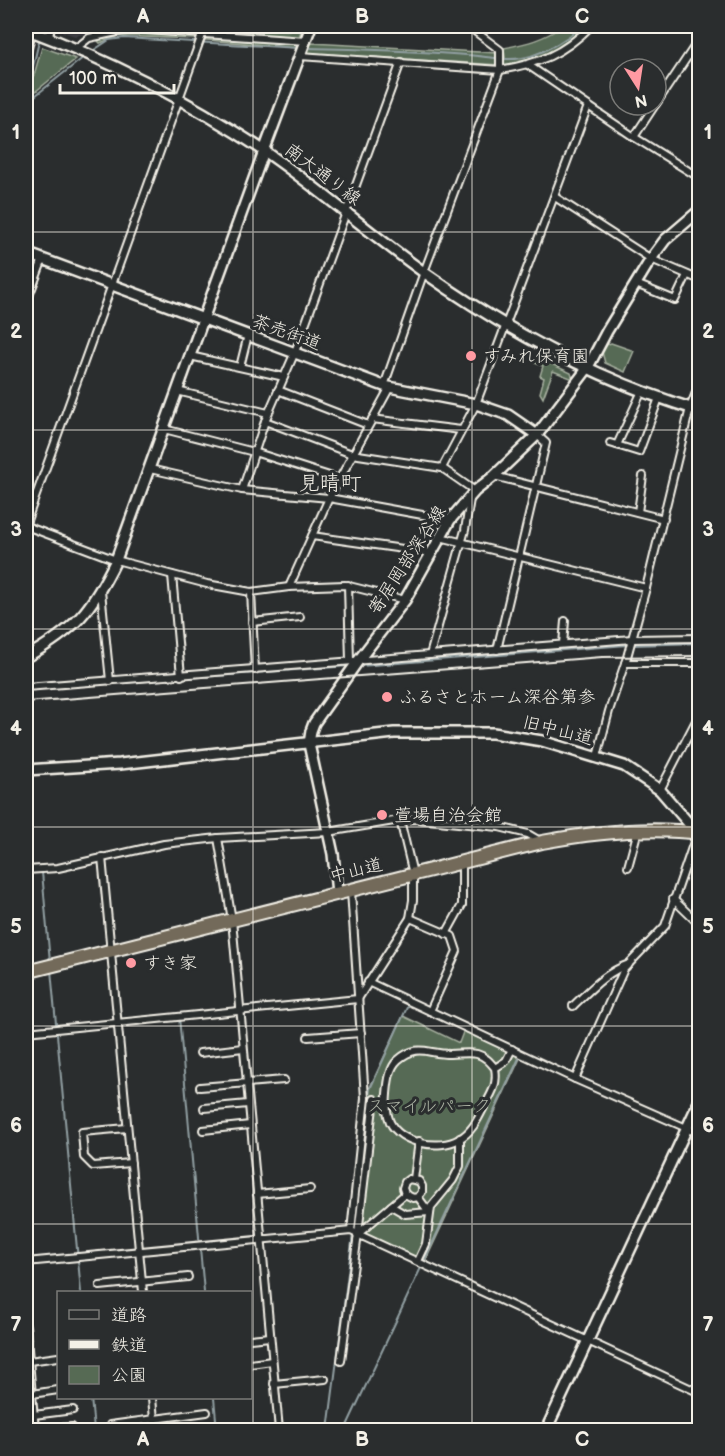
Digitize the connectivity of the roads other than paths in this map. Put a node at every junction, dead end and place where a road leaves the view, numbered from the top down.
1 (51, 26) edge
2 (311, 26) edge
3 (469, 26) edge
4 (591, 26) edge
5 (30, 28) edge
6 (202, 34) junction
7 (49, 37) junction
8 (699, 38) edge
9 (306, 41) junction
10 (74, 49) junction
11 (300, 56) junction
12 (26, 58) edge
13 (401, 62) junction
14 (528, 65) junction
15 (500, 67) junction
16 (668, 86) edge
17 (180, 98) junction
18 (588, 106) junction
19 (647, 117) edge
20 (634, 137) junction
21 (264, 151) junction
22 (699, 178) edge
23 (555, 197) junction
24 (699, 210) edge
25 (346, 212) junction
26 (26, 253) edge
27 (43, 259) junction
28 (651, 259) junction
29 (424, 272) junction
30 (687, 275) junction
31 (699, 280) edge
32 (112, 284) junction
33 (636, 284) junction
34 (26, 304) edge
35 (203, 318) junction
36 (505, 326) junction
37 (248, 335) junction
38 (295, 352) junction
39 (190, 356) junction
40 (240, 368) junction
41 (587, 369) junction
42 (284, 377) junction
43 (699, 382) edge
44 (387, 386) junction
45 (278, 390) junction
46 (177, 391) junction
47 (642, 391) junction
48 (659, 398) junction
49 (476, 404) junction
50 (695, 409) edge
51 (268, 413) junction
52 (265, 421) junction
53 (370, 422) junction
54 (164, 429) junction
55 (461, 430) junction
56 (537, 435) junction
57 (254, 452) junction
58 (352, 454) junction
59 (442, 468) junction
60 (150, 469) junction
61 (494, 476) junction
62 (643, 476) dead end
63 (339, 479) junction
64 (536, 486) junction
65 (242, 490) junction
66 (472, 494) junction
67 (329, 498) junction
68 (638, 512) junction
69 (664, 519) junction
70 (450, 520) junction
71 (26, 525) edge
72 (312, 536) junction
73 (440, 537) junction
74 (462, 542) junction
75 (431, 553) junction
76 (520, 556) junction
77 (116, 560) junction
78 (172, 575) junction
79 (348, 585) junction
80 (289, 587) junction
81 (646, 588) junction
82 (101, 591) junction
83 (251, 592) junction
84 (405, 600) junction
85 (300, 617) dead end
86 (565, 621) dead end
87 (252, 622) junction
88 (699, 638) edge
89 (632, 639) junction
90 (562, 644) junction
91 (497, 650) junction
92 (430, 655) junction
93 (26, 657) edge
94 (354, 661) junction
95 (625, 663) junction
96 (699, 663) edge
97 (255, 670) junction
98 (181, 676) junction
99 (110, 681) junction
100 (26, 687) edge
101 (699, 713) edge
102 (692, 729) junction
103 (699, 733) edge
104 (309, 744) junction
105 (597, 757) junction
106 (26, 770) edge
107 (660, 790) junction
108 (400, 820) junction
109 (638, 830) junction
110 (328, 832) junction
111 (699, 834) edge
112 (218, 838) junction
113 (542, 842) junction
114 (102, 857) junction
115 (462, 862) junction
116 (628, 867) dead end
117 (26, 870) edge
118 (413, 874) junction
119 (351, 890) junction
120 (337, 893) junction
121 (673, 899) junction
122 (410, 918) junction
123 (232, 920) junction
124 (699, 925) edge
125 (446, 934) junction
126 (110, 951) junction
127 (629, 963) junction
128 (26, 972) edge
129 (368, 982) junction
130 (358, 999) junction
131 (573, 1006) dead end
132 (240, 1010) junction
133 (430, 1011) junction
134 (118, 1023) junction
135 (26, 1032) edge
136 (360, 1033) junction
137 (308, 1037) dead end
138 (243, 1048) junction
139 (512, 1049) junction
140 (200, 1053) dead end
141 (495, 1068) junction
142 (575, 1079) junction
143 (284, 1080) dead end
144 (246, 1083) junction
145 (200, 1088) dead end
146 (365, 1098) junction
147 (374, 1099) junction
148 (387, 1099) junction
149 (699, 1100) edge
150 (248, 1104) junction
151 (204, 1108) dead end
152 (250, 1125) junction
153 (128, 1128) junction
154 (687, 1128) junction
155 (203, 1130) dead end
156 (699, 1134) edge
157 (460, 1138) junction
158 (419, 1141) junction
159 (131, 1163) junction
160 (414, 1179) junction
161 (310, 1189) dead end
162 (257, 1194) junction
163 (405, 1194) junction
164 (418, 1197) junction
165 (391, 1206) junction
166 (429, 1212) junction
167 (351, 1231) junction
168 (358, 1234) junction
169 (261, 1240) junction
170 (139, 1252) junction
171 (418, 1261) junction
172 (26, 1262) edge
173 (188, 1277) dead end
174 (142, 1282) junction
175 (100, 1286) dead end
176 (143, 1291) edge
177 (26, 1326) edge
178 (270, 1337) junction
179 (252, 1339) edge
180 (588, 1341) junction
181 (27, 1351) edge
182 (57, 1357) edge
183 (29, 1360) junction
184 (272, 1361) junction
185 (341, 1361) dead end
186 (252, 1364) edge
187 (326, 1379) dead end
188 (274, 1384) junction
189 (30, 1390) edge
190 (57, 1390) edge
191 (699, 1393) edge
192 (153, 1399) edge
193 (73, 1410) dead end
194 (207, 1412) dead end
195 (34, 1415) junction
196 (26, 1416) edge
197 (154, 1421) junction
198 (110, 1425) dead end
199 (72, 1427) dead end
200 (35, 1430) edge
201 (155, 1431) edge
202 (279, 1431) edge
203 (546, 1431) edge

1 - 7 street
2 - 9 street
3 - 15 street
4 - 14 street
5 - 7 street, 南大通り線
5 - 12 street
6 - 9 street
6 - 10 street
6 - 17 street
7 - 10 street, 南大通り線
8 - 16 street
9 - 11 street
10 - 17 street, 南大通り線
11 - 13 street
11 - 21 street
13 - 15 street
13 - 25 street
14 - 15 street
14 - 18 street
15 - 29 street
17 - 21 street, 南大通り線
17 - 32 street
18 - 20 street
18 - 23 street
19 - 20 street
20 - 22 street
21 - 25 street, 南大通り線
21 - 35 street
23 - 28 street
23 - 36 street
24 - 28 street, 寄居岡部深谷線
25 - 29 street, 南大通り線
25 - 38 street
26 - 27 street, 茶売街道
27 - 32 street, 茶売街道
27 - 34 street
28 - 30 street
28 - 33 street, 寄居岡部深谷線
29 - 36 street, 南大通り線
29 - 44 street
30 - 31 street
30 - 33 street
32 - 35 street, 茶売街道
32 - 71 street
33 - 41 street, 寄居岡部深谷線
35 - 37 street, 茶売街道
35 - 39 street
36 - 41 street, 南大通り線
36 - 49 street
37 - 38 street, 茶売街道
37 - 40 street
38 - 42 street
38 - 44 street, 茶売街道
39 - 40 street
39 - 46 street
40 - 42 street
41 - 47 street, 南大通り線
41 - 56 street, 寄居岡部深谷線
42 - 45 street
43 - 50 street
44 - 49 street, 茶売街道
44 - 53 street
45 - 51 street
45 - 53 street
46 - 51 street
46 - 54 street
47 - 48 street, 南大通り線
47 - 48 street
48 - 50 street, 南大通り線
49 - 55 street
49 - 56 street, 茶売街道
50 - 69 street
51 - 52 street
52 - 57 street
52 - 58 street
53 - 55 street
53 - 58 street
54 - 57 street
54 - 60 street
55 - 59 street
56 - 61 street, 寄居岡部深谷線
56 - 64 street
57 - 63 street
57 - 65 street
58 - 59 street
58 - 63 street
59 - 66 street
60 - 65 street
60 - 77 street
61 - 64 street
61 - 66 street, 寄居岡部深谷線
62 - 68 street
63 - 67 street
64 - 68 street
64 - 76 street
65 - 67 street
66 - 70 street, 寄居岡部深谷線
66 - 74 street
67 - 70 street
67 - 72 street
68 - 69 street
69 - 81 street
70 - 73 street, 寄居岡部深谷線
71 - 77 street
72 - 75 street
72 - 80 street
73 - 74 street
73 - 75 street, 寄居岡部深谷線
74 - 76 street
74 - 92 street
75 - 84 street, 寄居岡部深谷線
76 - 81 street
76 - 91 street
77 - 78 street
77 - 82 street
78 - 83 street
78 - 98 street
79 - 80 street
79 - 84 street
79 - 94 street
80 - 83 street
81 - 89 street
82 - 93 street
82 - 99 street
83 - 87 street
84 - 94 street, 寄居岡部深谷線
85 - 87 street
86 - 90 street
87 - 97 street
88 - 89 street
89 - 90 street
89 - 95 street
90 - 91 street
91 - 92 street
92 - 94 street
94 - 97 street
94 - 104 street, 寄居岡部深谷線
95 - 96 street
95 - 105 street
97 - 98 street
98 - 99 street
99 - 100 street
101 - 102 street
102 - 103 street
102 - 107 street
104 - 105 street, 旧中山道
104 - 106 street
104 - 110 street
105 - 107 street, 旧中山道
107 - 111 street, 旧中山道
108 - 110 street
108 - 113 street
108 - 118 street
109 - 111 highway, 中山道
109 - 113 highway, 中山道
109 - 116 street
110 - 112 street
110 - 120 street
111 - 121 street
112 - 114 street
112 - 123 street
113 - 115 highway, 中山道
114 - 117 street
114 - 126 street
115 - 118 highway, 中山道
115 - 125 street
118 - 119 highway, 中山道
118 - 122 street
119 - 120 highway, 中山道
119 - 130 street
120 - 123 highway, 中山道
121 - 124 street
121 - 127 street
122 - 125 street
122 - 129 street
123 - 126 highway, 中山道
123 - 132 street
125 - 133 street
126 - 128 highway, 中山道
126 - 134 street
127 - 131 street
127 - 142 street
129 - 130 street
129 - 133 street
130 - 132 street
130 - 136 street
132 - 134 street
132 - 138 street
133 - 139 street
134 - 135 street
134 - 153 street
136 - 137 street
136 - 146 street
138 - 140 street
138 - 144 street
139 - 141 street
139 - 142 street
141 - 148 street
141 - 157 street
142 - 154 street
143 - 144 street
144 - 145 street
144 - 150 street
146 - 147 street
146 - 167 street
147 - 148 street
147 - 168 street
148 - 158 street
149 - 154 street
150 - 151 street
150 - 152 street
152 - 155 street
152 - 162 street
153 - 159 street
153 - 159 street
154 - 156 street
154 - 180 street
157 - 158 street
157 - 166 street
158 - 160 street
159 - 170 street
160 - 163 street
160 - 164 street
161 - 162 street
162 - 169 street
163 - 164 street
163 - 165 street
164 - 166 street
165 - 166 street
165 - 168 street
166 - 171 street
167 - 168 street
167 - 169 street
168 - 171 street
168 - 185 street
169 - 170 street
169 - 178 street
170 - 172 street
170 - 174 street
171 - 180 street
173 - 174 street
174 - 175 street
174 - 176 street
177 - 181 street
178 - 179 street
178 - 184 street
180 - 191 street
180 - 203 street
181 - 183 street
182 - 183 street
183 - 189 street
184 - 186 street
184 - 188 street
187 - 188 street
188 - 202 street
189 - 190 street
189 - 195 street
192 - 197 street
193 - 195 street
194 - 197 street
195 - 196 street
195 - 200 street
197 - 198 street
197 - 201 street
199 - 200 street

